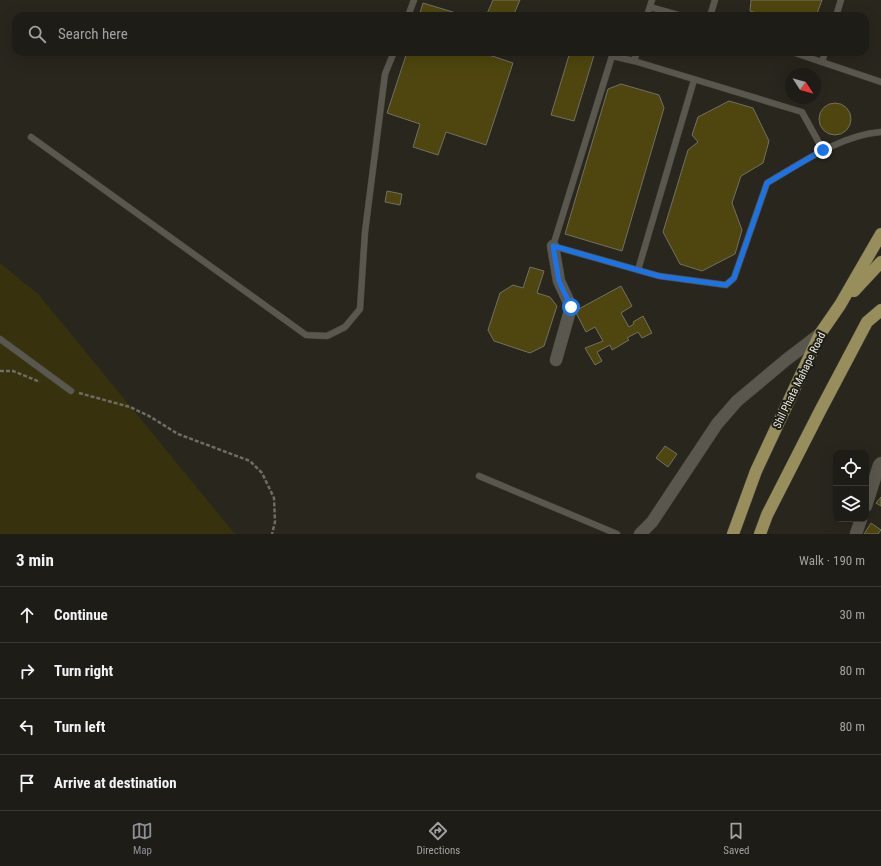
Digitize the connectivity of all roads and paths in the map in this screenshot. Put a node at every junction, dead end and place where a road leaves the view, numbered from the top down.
1 (414, 0) edge
2 (652, 0) edge
3 (715, 0) edge
4 (841, 0) edge
5 (650, 7) junction
6 (410, 12) edge
7 (648, 12) edge
8 (668, 12) edge
9 (711, 12) edge
10 (837, 12) edge
11 (392, 56) edge
12 (636, 56) edge
13 (804, 56) edge
14 (824, 56) edge
15 (634, 61) junction
16 (822, 62) junction
17 (694, 80) junction
18 (881, 82) edge
19 (881, 132) edge
20 (31, 137) dead end
21 (823, 150) junction
22 (881, 234) edge
23 (553, 246) junction
24 (881, 262) edge
25 (638, 270) junction
26 (881, 303) edge
27 (840, 305) junction
28 (881, 310) edge
29 (867, 322) junction
30 (820, 334) junction
31 (0, 338) edge
32 (556, 360) dead end
33 (0, 371) edge
34 (46, 383) dead end
35 (71, 391) joint
36 (881, 463) edge
37 (480, 476) dead end
38 (869, 497) edge
39 (860, 522) edge
40 (272, 534) edge
41 (617, 534) edge
42 (640, 534) edge
43 (733, 534) edge
44 (760, 534) edge
45 (856, 534) edge

1 - 6 lane
2 - 5 lane
3 - 9 lane
4 - 10 lane
5 - 7 lane
5 - 8 lane
11 - 20 lane
12 - 15 lane
13 - 16 lane
14 - 16 lane
15 - 17 lane
15 - 23 lane
16 - 18 lane
17 - 21 lane
17 - 25 lane
19 - 21 lane
21 - 25 lane
22 - 27 main road, Shil Phata Mahape Road
23 - 25 lane
23 - 32 street
24 - 27 main road
26 - 29 main road
27 - 30 main road, Shil Phata Mahape Road
28 - 29 main road
29 - 44 main road
30 - 42 street
30 - 43 main road, Shil Phata Mahape Road
31 - 35 lane
33 - 34 path
35 - 40 path
36 - 38 street
37 - 41 lane
39 - 45 street

